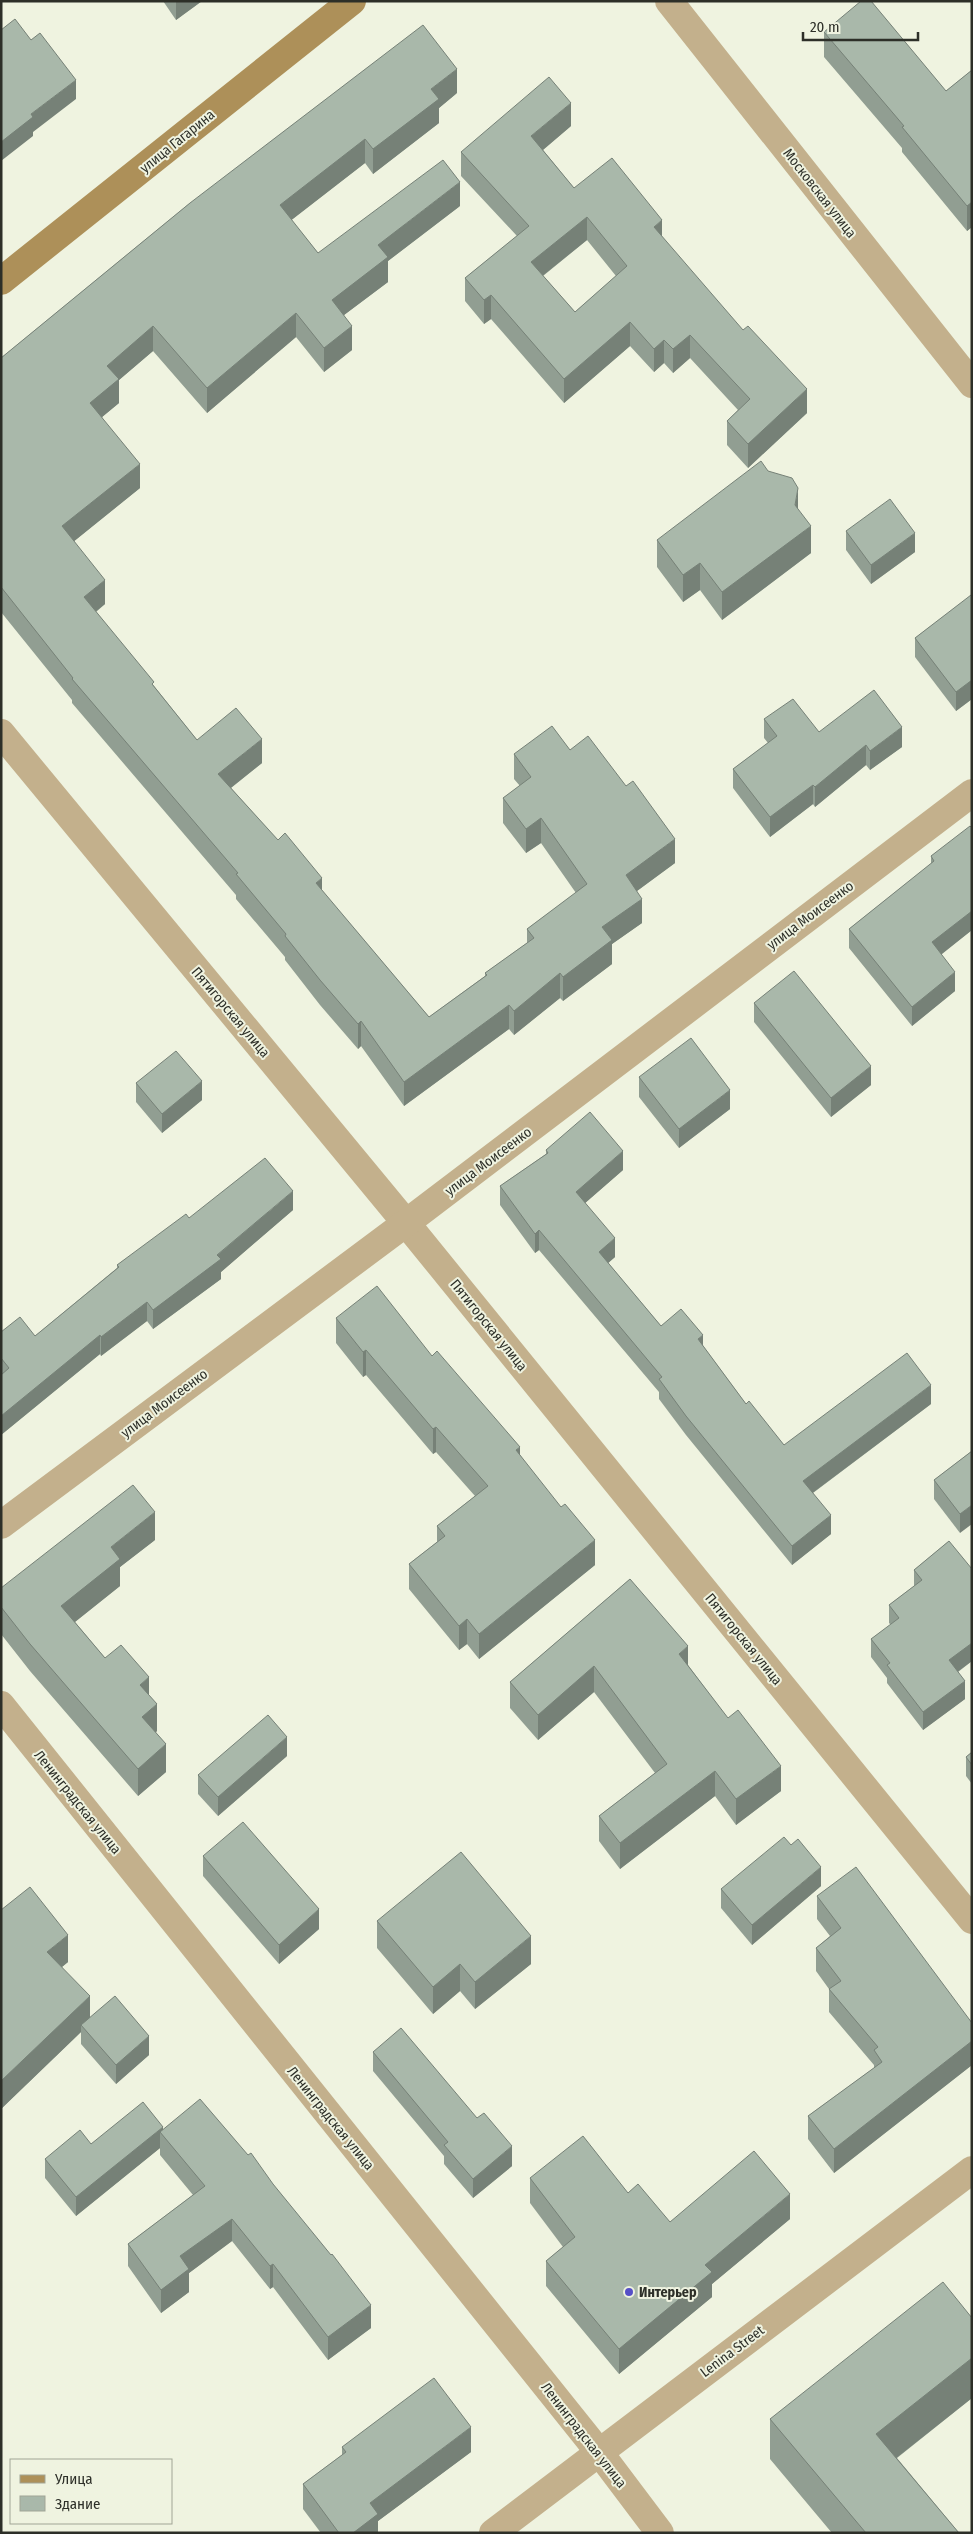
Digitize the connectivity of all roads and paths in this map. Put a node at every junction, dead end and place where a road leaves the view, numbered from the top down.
1 (352, 1) edge
2 (669, 1) edge
3 (1, 281) edge
4 (972, 384) edge
5 (1, 733) edge
6 (972, 793) edge
7 (406, 1223) junction
8 (1, 1525) edge
9 (1, 1705) edge
10 (972, 1920) edge
11 (972, 2170) edge
12 (599, 2452) junction
13 (492, 2533) edge
14 (660, 2533) edge

1 - 3 street, улица Гагарина
2 - 4 street, Московская улица
5 - 7 street, Пятигорская улица
6 - 7 street, улица Моисеенко
7 - 8 street, улица Моисеенко
7 - 10 street, Пятигорская улица
9 - 12 street, Ленинградская улица
11 - 12 street, Lenina Street
12 - 13 street, Lenina Street
12 - 14 street, Ленинградская улица

